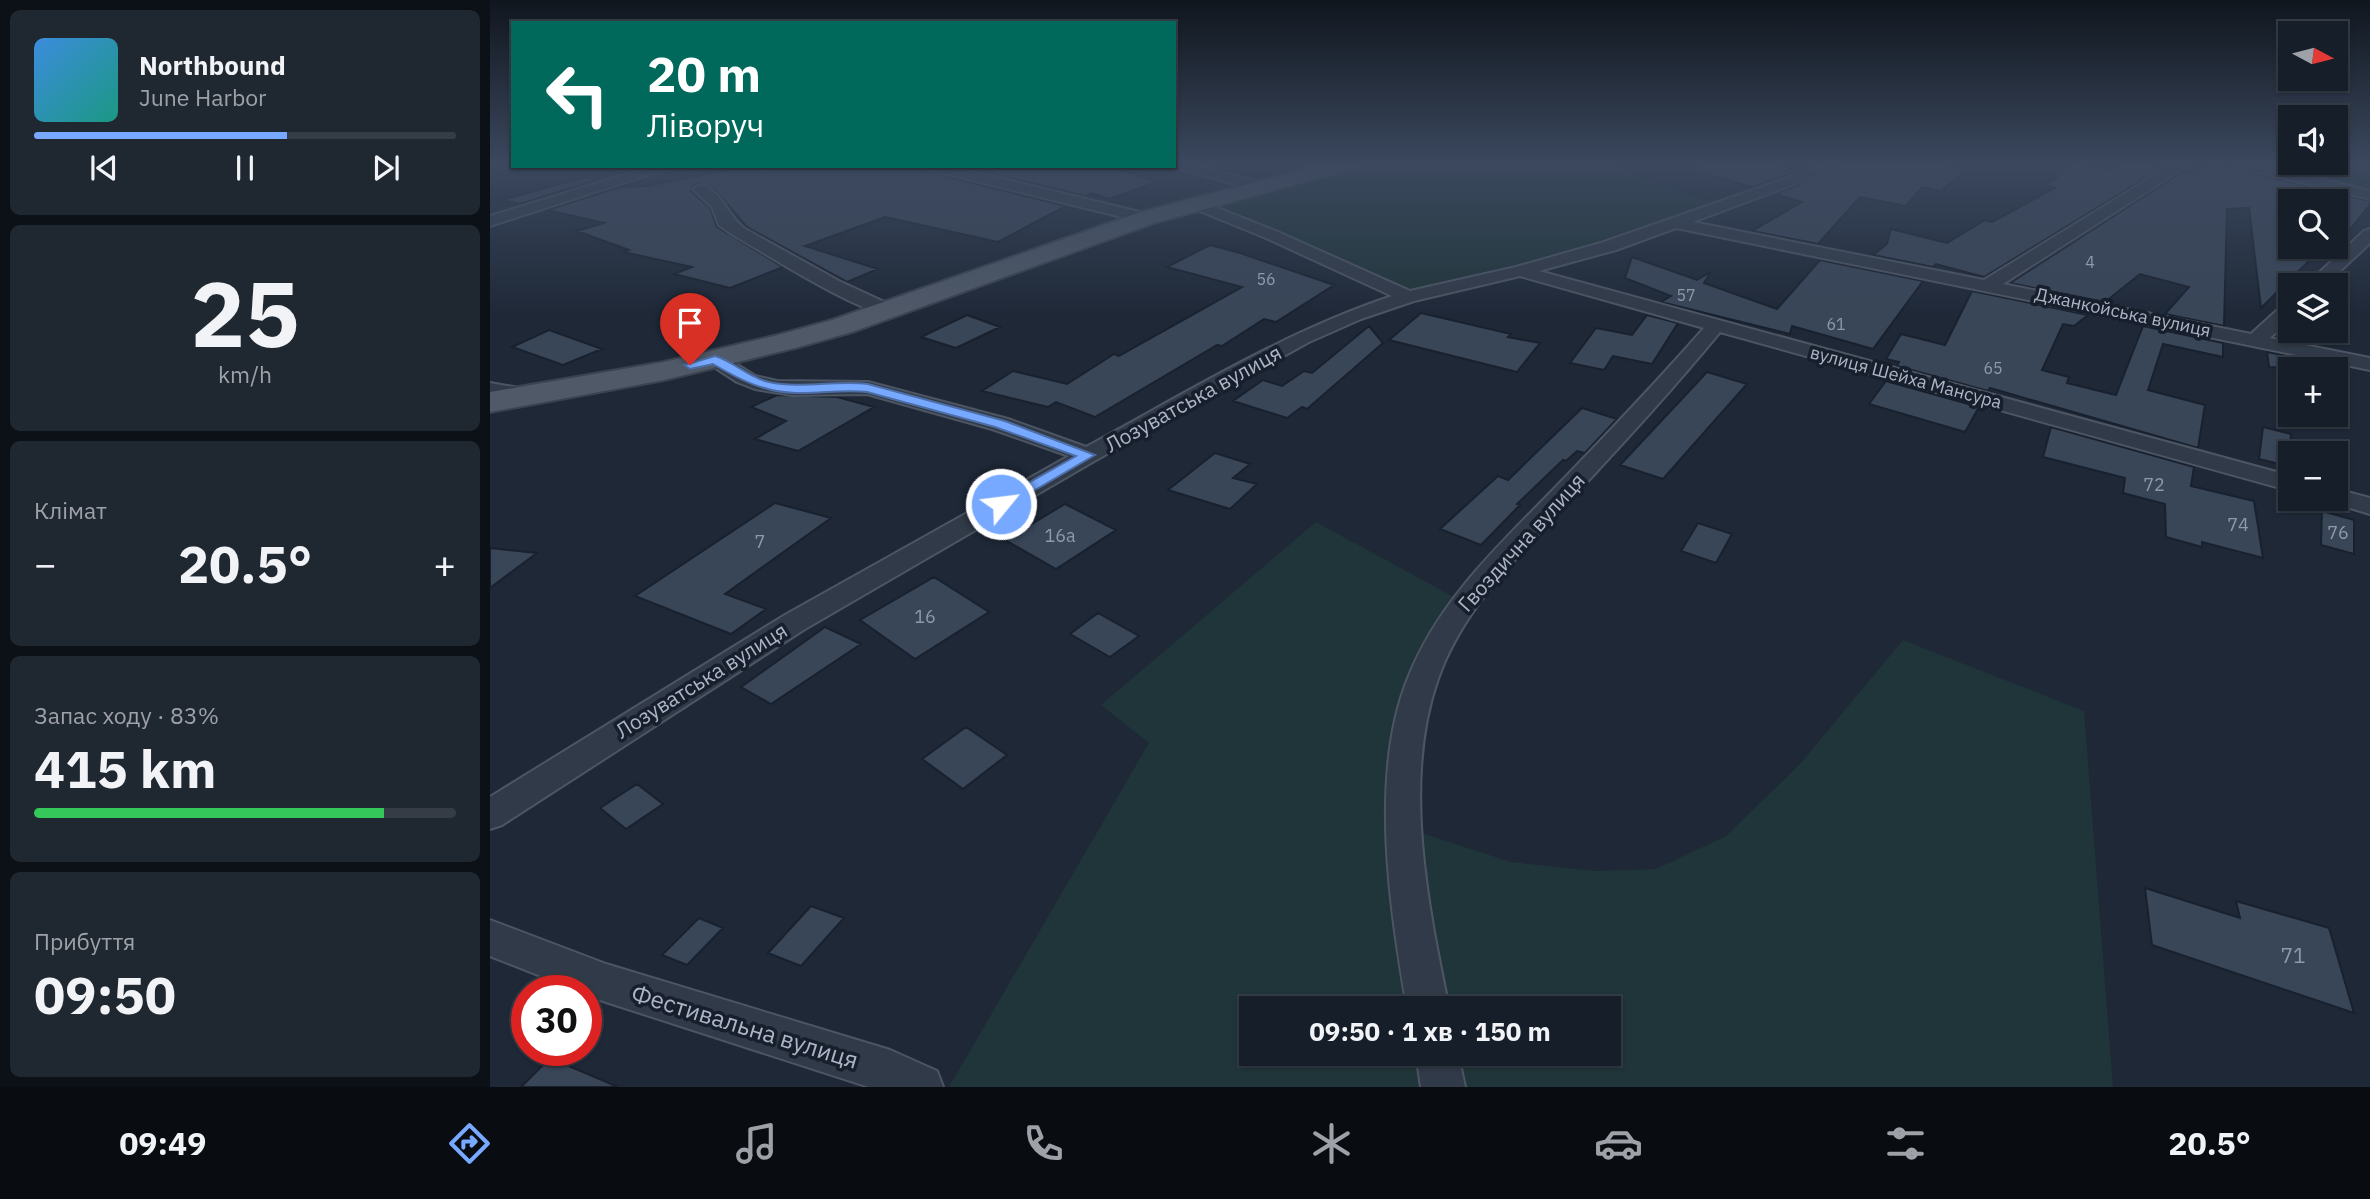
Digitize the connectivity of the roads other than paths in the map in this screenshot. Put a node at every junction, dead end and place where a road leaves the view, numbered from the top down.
1 (510, 215) edge
2 (722, 215) edge
3 (1133, 215) edge
4 (1157, 215) edge
5 (1222, 215) edge
6 (1698, 215) edge
7 (2102, 215) edge
8 (1146, 218) junction
9 (490, 221) edge
10 (1675, 223) junction
11 (2370, 234) edge
12 (1520, 271) junction
13 (2328, 273) edge
14 (1989, 285) junction
15 (1408, 297) junction
16 (886, 310) junction
17 (2278, 320) edge
18 (1716, 325) junction
19 (2256, 340) junction
20 (715, 359) junction
21 (2370, 363) edge
22 (490, 389) edge
23 (528, 396) junction
24 (490, 402) edge
25 (1088, 455) junction
26 (2278, 480) edge
27 (2348, 500) edge
28 (2370, 506) edge
29 (490, 815) edge
30 (490, 938) edge
31 (1426, 996) edge
32 (1439, 1066) edge
33 (921, 1087) edge
34 (1443, 1087) edge

1 - 9 street
2 - 16 street
3 - 8 street
4 - 8 main road
5 - 15 street
6 - 10 street, Лозуватська вулиця
7 - 14 street, Джанкойська вулиця
8 - 16 main road
10 - 12 street, Лозуватська вулиця
10 - 14 street, Джанкойська вулиця
11 - 13 street
12 - 15 street, Лозуватська вулиця
12 - 18 street, вулиця Шейха Мансура
14 - 19 street, Джанкойська вулиця
15 - 25 street, Лозуватська вулиця
16 - 20 main road
17 - 19 street
18 - 26 street, вулиця Шейха Мансура
18 - 31 street, Гвоздична вулиця
19 - 21 street, Джанкойська вулиця
20 - 23 main road
20 - 25 street
22 - 23 street
23 - 24 main road
25 - 29 street, Лозуватська вулиця
27 - 28 street
30 - 33 street, Фестивальна вулиця
32 - 34 street

